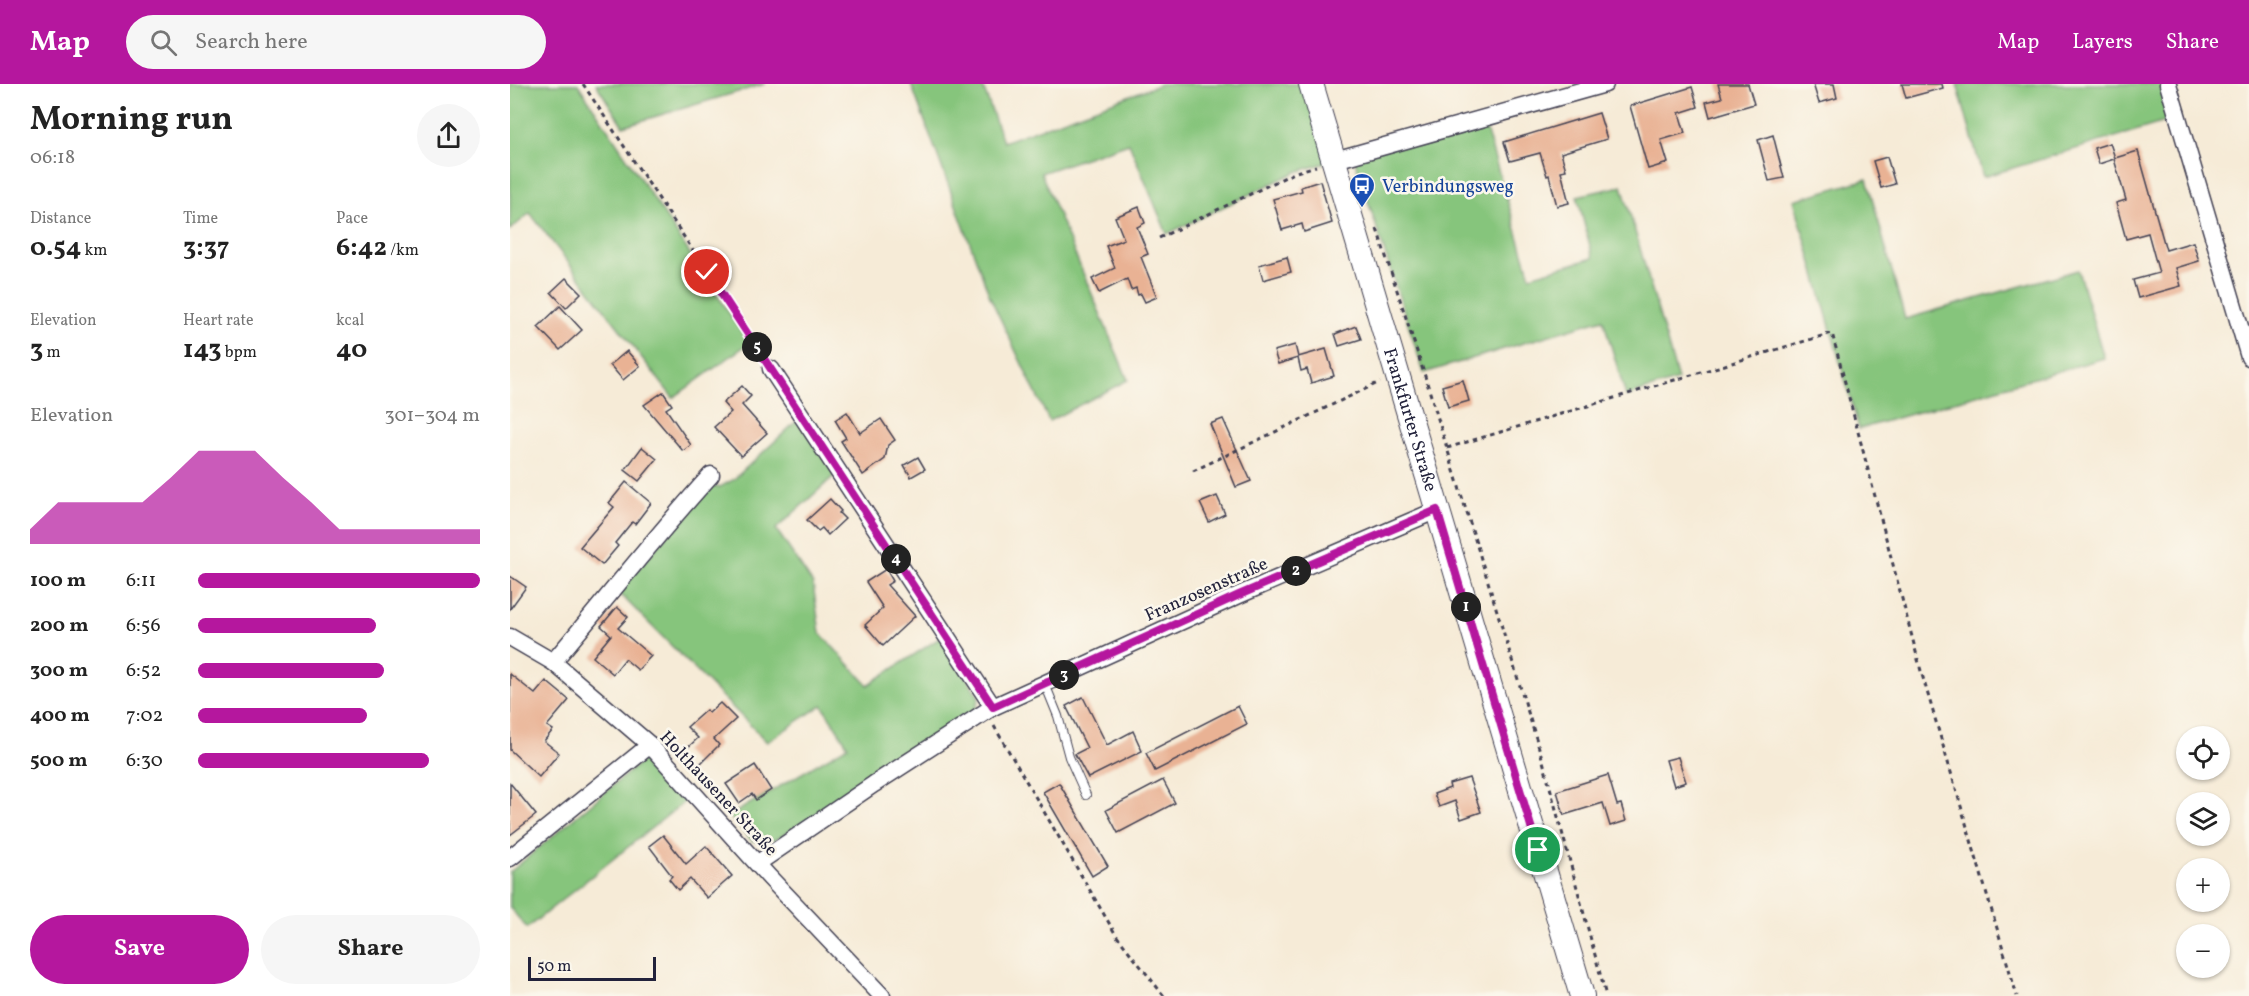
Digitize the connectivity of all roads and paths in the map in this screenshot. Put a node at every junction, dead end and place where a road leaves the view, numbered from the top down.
1 (583, 84) edge
2 (1311, 84) edge
3 (1605, 84) edge
4 (2168, 84) edge
5 (1335, 160) junction
6 (1374, 221) dead end
7 (1159, 238) dead end
8 (2249, 357) edge
9 (771, 369) joint
10 (1396, 375) junction
11 (1447, 448) junction
12 (1193, 471) dead end
13 (711, 475) dead end
14 (1437, 510) junction
15 (510, 637) edge
16 (553, 662) junction
17 (1045, 684) junction
18 (990, 709) junction
19 (650, 745) junction
20 (1086, 795) dead end
21 (510, 858) edge
22 (758, 863) junction
23 (882, 996) edge
24 (1164, 996) edge
25 (1582, 996) edge
26 (1606, 996) edge
27 (2017, 996) edge

1 - 9 path
2 - 5 main road, Frankfurter Straße
3 - 5 street
4 - 8 street
5 - 7 path
5 - 10 main road, Frankfurter Straße
6 - 11 path
9 - 18 street
10 - 12 path
10 - 14 main road, Frankfurter Straße
11 - 26 path
11 - 27 path
13 - 16 street
14 - 17 street, Franzosenstraße
14 - 25 main road, Frankfurter Straße
15 - 16 street, Holthausener Straße
16 - 19 street, Holthausener Straße
17 - 18 street, Franzosenstraße
17 - 20 lane
18 - 22 street, Franzosenstraße
18 - 24 path
19 - 21 street
19 - 22 street, Holthausener Straße
22 - 23 street, Holthausener Straße

